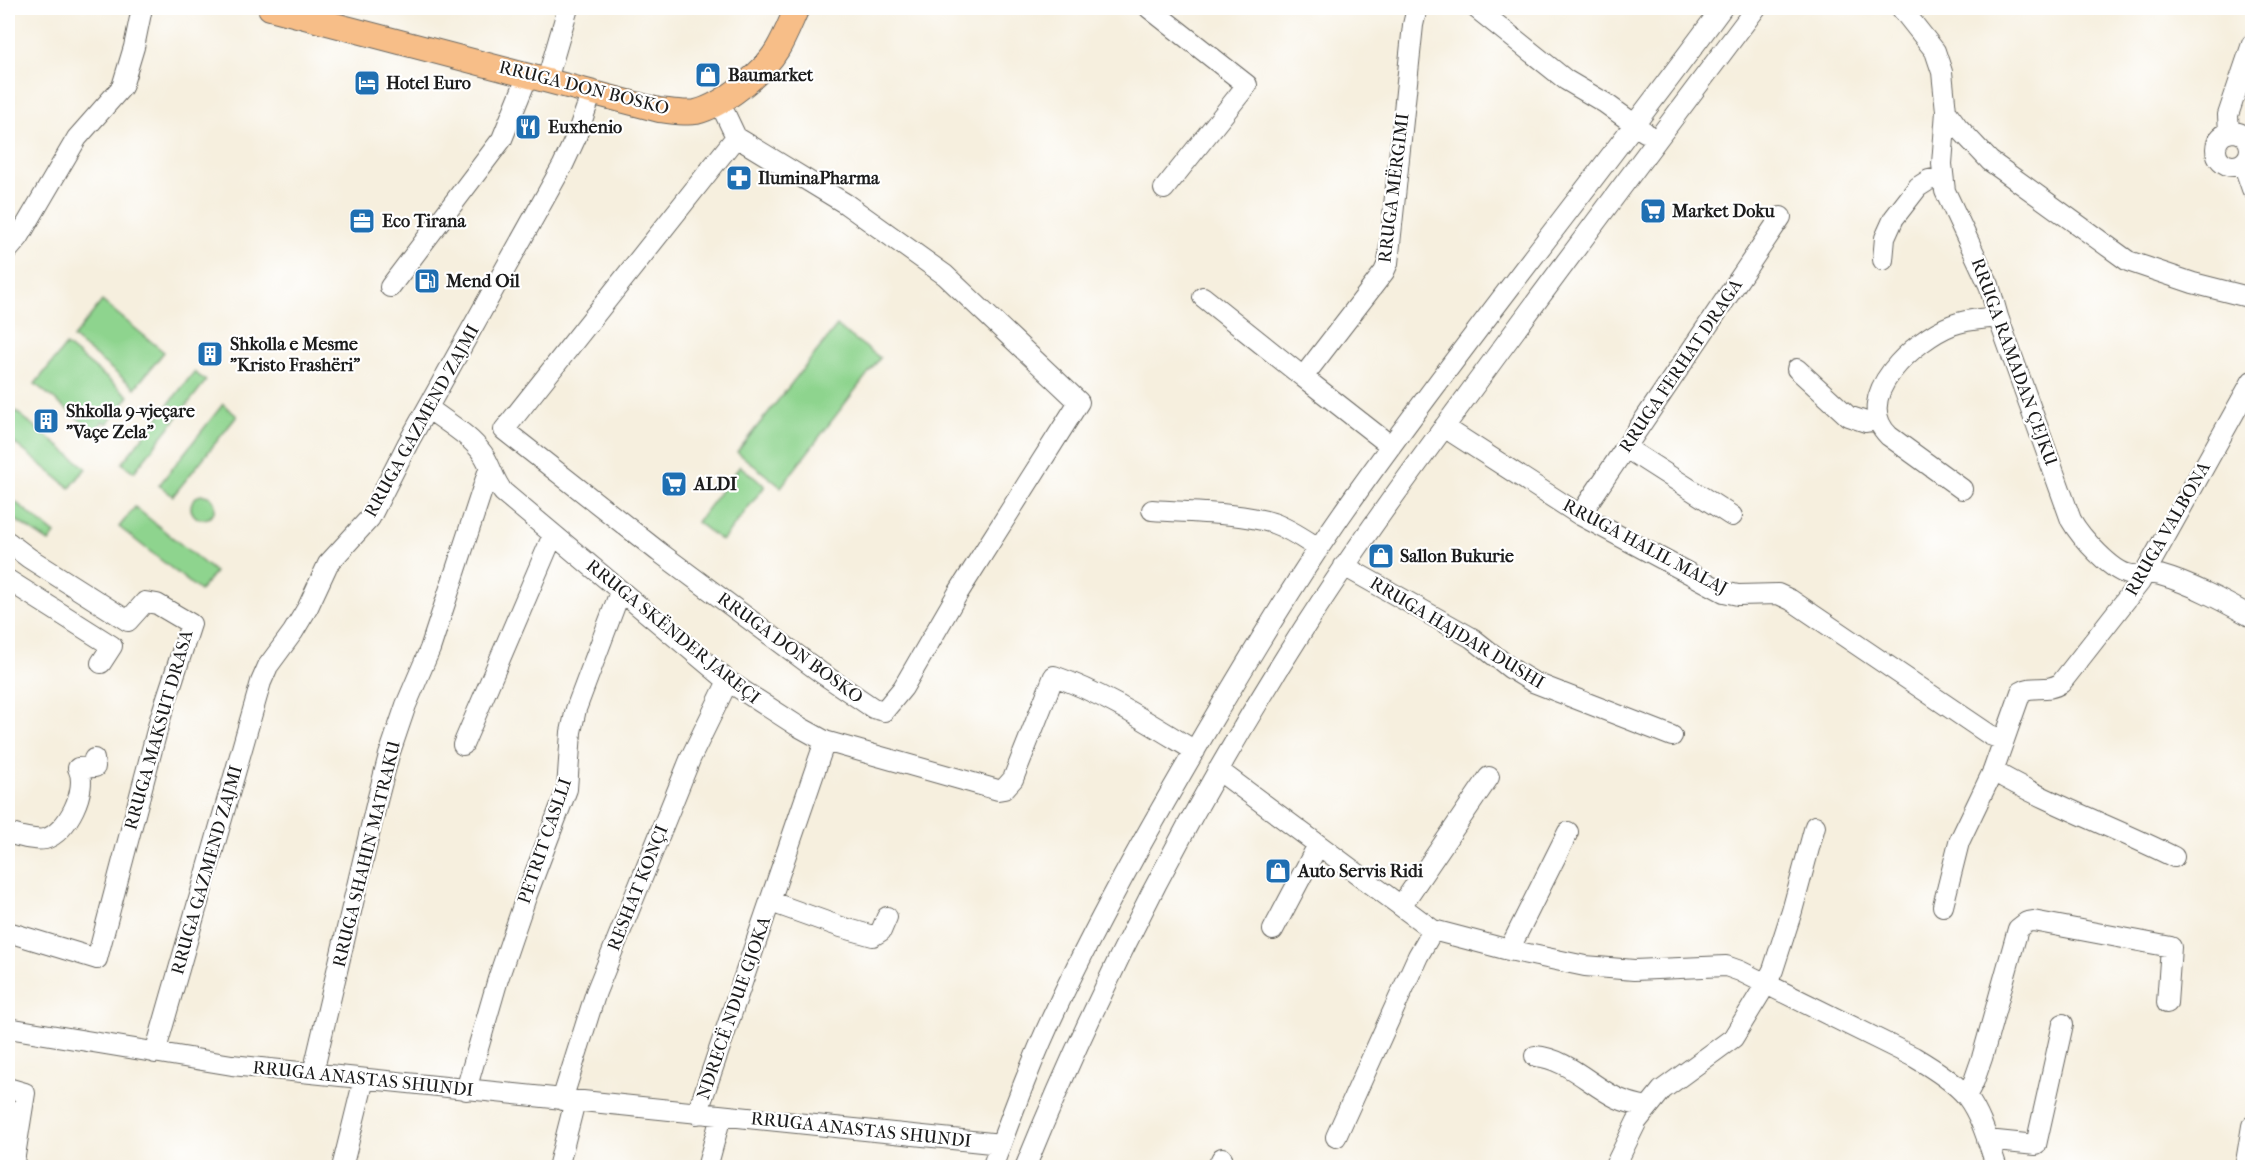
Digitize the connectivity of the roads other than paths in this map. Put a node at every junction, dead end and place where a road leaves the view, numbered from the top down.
1 (142, 8) edge
2 (270, 8) edge
3 (568, 8) edge
4 (797, 8) edge
5 (1149, 8) edge
6 (1417, 8) edge
7 (1476, 8) edge
8 (1722, 8) edge
9 (1756, 8) edge
10 (1901, 8) edge
11 (306, 12) edge
12 (2253, 44) edge
13 (537, 77) junction
14 (592, 92) junction
15 (720, 102) junction
16 (1946, 111) junction
17 (1635, 124) junction
18 (736, 136) junction
19 (1657, 140) junction
20 (1943, 177) junction
21 (1164, 189) dead end
22 (2253, 189) edge
23 (1781, 217) dead end
24 (8, 250) edge
25 (1883, 260) dead end
26 (390, 286) dead end
27 (1203, 297) dead end
28 (2253, 298) edge
29 (1998, 317) junction
30 (1797, 369) dead end
31 (1303, 377) junction
32 (2253, 381) edge
33 (428, 408) junction
34 (1878, 420) junction
35 (1444, 427) junction
36 (1391, 446) junction
37 (1626, 448) junction
38 (489, 469) junction
39 (1962, 489) dead end
40 (1152, 510) dead end
41 (1580, 515) junction
42 (1732, 516) dead end
43 (553, 535) junction
44 (8, 542) edge
45 (1318, 548) junction
46 (1344, 566) junction
47 (2145, 573) junction
48 (8, 580) edge
49 (620, 592) junction
50 (2253, 617) edge
51 (101, 663) dead end
52 (728, 681) junction
53 (1672, 736) dead end
54 (2004, 740) junction
55 (825, 741) junction
56 (463, 745) dead end
57 (1195, 751) junction
58 (94, 759) dead end
59 (1218, 770) junction
60 (1993, 771) junction
61 (1489, 777) dead end
62 (1815, 826) dead end
63 (1568, 832) dead end
64 (8, 833) edge
65 (1318, 845) junction
66 (2174, 856) dead end
67 (771, 902) junction
68 (1401, 906) junction
69 (1943, 906) dead end
70 (887, 917) dead end
71 (1273, 930) dead end
72 (1433, 930) junction
73 (8, 932) edge
74 (1509, 950) junction
75 (1766, 984) junction
76 (2167, 1003) dead end
77 (2063, 1024) dead end
78 (8, 1028) edge
79 (155, 1053) junction
80 (1535, 1056) dead end
81 (313, 1073) junction
82 (364, 1079) junction
83 (8, 1088) edge
84 (465, 1090) junction
85 (1966, 1096) junction
86 (569, 1100) junction
87 (1648, 1107) junction
88 (697, 1114) junction
89 (721, 1116) junction
90 (2253, 1126) edge
91 (1336, 1137) dead end
92 (1987, 1140) junction
93 (1001, 1144) junction
94 (13, 1167) edge
95 (342, 1167) edge
96 (558, 1167) edge
97 (707, 1167) edge
98 (992, 1167) edge
99 (1025, 1167) edge
100 (1614, 1167) edge
101 (1997, 1167) edge
102 (2245, 1167) edge

1 - 24 street
2 - 11 main road, RRUGA DON BOSKO
3 - 13 street
4 - 15 main road, RRUGA DON BOSKO
5 - 21 street
6 - 31 street, RRUGA MËRGIMI
7 - 17 street
8 - 17 street
9 - 19 street
10 - 16 street, RRUGA RAMADAN ÇEJKU
11 - 13 main road, RRUGA DON BOSKO
12 - 22 street
13 - 14 main road, RRUGA DON BOSKO
13 - 26 street
14 - 15 main road, RRUGA DON BOSKO
14 - 33 street, RRUGA GAZMEND ZAJMI
15 - 18 street
16 - 20 street, RRUGA RAMADAN ÇEJKU
16 - 28 street
17 - 19 street
17 - 36 street
18 - 18 street, RRUGA DON BOSKO
19 - 35 street
20 - 25 street
20 - 29 street, RRUGA RAMADAN ÇEJKU
23 - 37 street, RRUGA FERHAT DRAGA
27 - 31 street
29 - 34 street
29 - 47 street, RRUGA RAMADAN ÇEJKU
30 - 34 street
31 - 36 street
32 - 47 street, RRUGA VALBONA
33 - 38 street, RRUGA SKËNDER JAREÇI
33 - 79 street, RRUGA GAZMEND ZAJMI
34 - 39 street
35 - 41 street, RRUGA HALIL MALAJ
35 - 46 street
36 - 45 street
37 - 41 street, RRUGA FERHAT DRAGA
37 - 42 street
38 - 43 street, RRUGA SKËNDER JAREÇI
38 - 81 street, RRUGA SHAHIN MATRAKU
40 - 45 street
41 - 54 street, RRUGA HALIL MALAJ
43 - 49 street, RRUGA SKËNDER JAREÇI
43 - 56 street
44 - 73 street, RRUGA MAKSUT DRASA
45 - 57 street
46 - 53 street, RRUGA HAJDAR DUSHI
46 - 59 street
47 - 50 street, RRUGA RAMADAN ÇEJKU
47 - 54 street, RRUGA VALBONA
48 - 51 street
49 - 52 street, RRUGA SKËNDER JAREÇI
49 - 84 street, PETRIT CASLLI
52 - 55 street, RRUGA SKËNDER JAREÇI
52 - 86 street, RESHAT KONÇI
54 - 60 street, RRUGA VALBONA
55 - 57 street, RRUGA SKËNDER JAREÇI
55 - 67 street, NDRECË NDUE GJOKA
57 - 93 street
58 - 64 street
59 - 65 street
59 - 99 street
60 - 66 street
60 - 69 street, RRUGA VALBONA
61 - 68 street
62 - 75 street
63 - 74 street
65 - 68 street
65 - 71 street
67 - 70 street, NDRECË NDUE GJOKA
67 - 88 street, NDRECË NDUE GJOKA
68 - 72 street
72 - 74 street
72 - 91 street
74 - 75 street
75 - 85 street
75 - 87 street
76 - 85 street
77 - 92 street
78 - 79 street, RRUGA ANASTAS SHUNDI
79 - 81 street, RRUGA ANASTAS SHUNDI
80 - 87 street
81 - 82 street, RRUGA ANASTAS SHUNDI
82 - 84 street, RRUGA ANASTAS SHUNDI
82 - 95 street
83 - 94 street
84 - 86 street, RRUGA ANASTAS SHUNDI
85 - 92 street
86 - 88 street, RRUGA ANASTAS SHUNDI
86 - 96 street, RESHAT KONÇI
87 - 100 street
88 - 89 street, RRUGA ANASTAS SHUNDI
89 - 93 street, RRUGA ANASTAS SHUNDI
89 - 97 street
90 - 102 street
92 - 101 street
93 - 98 street

